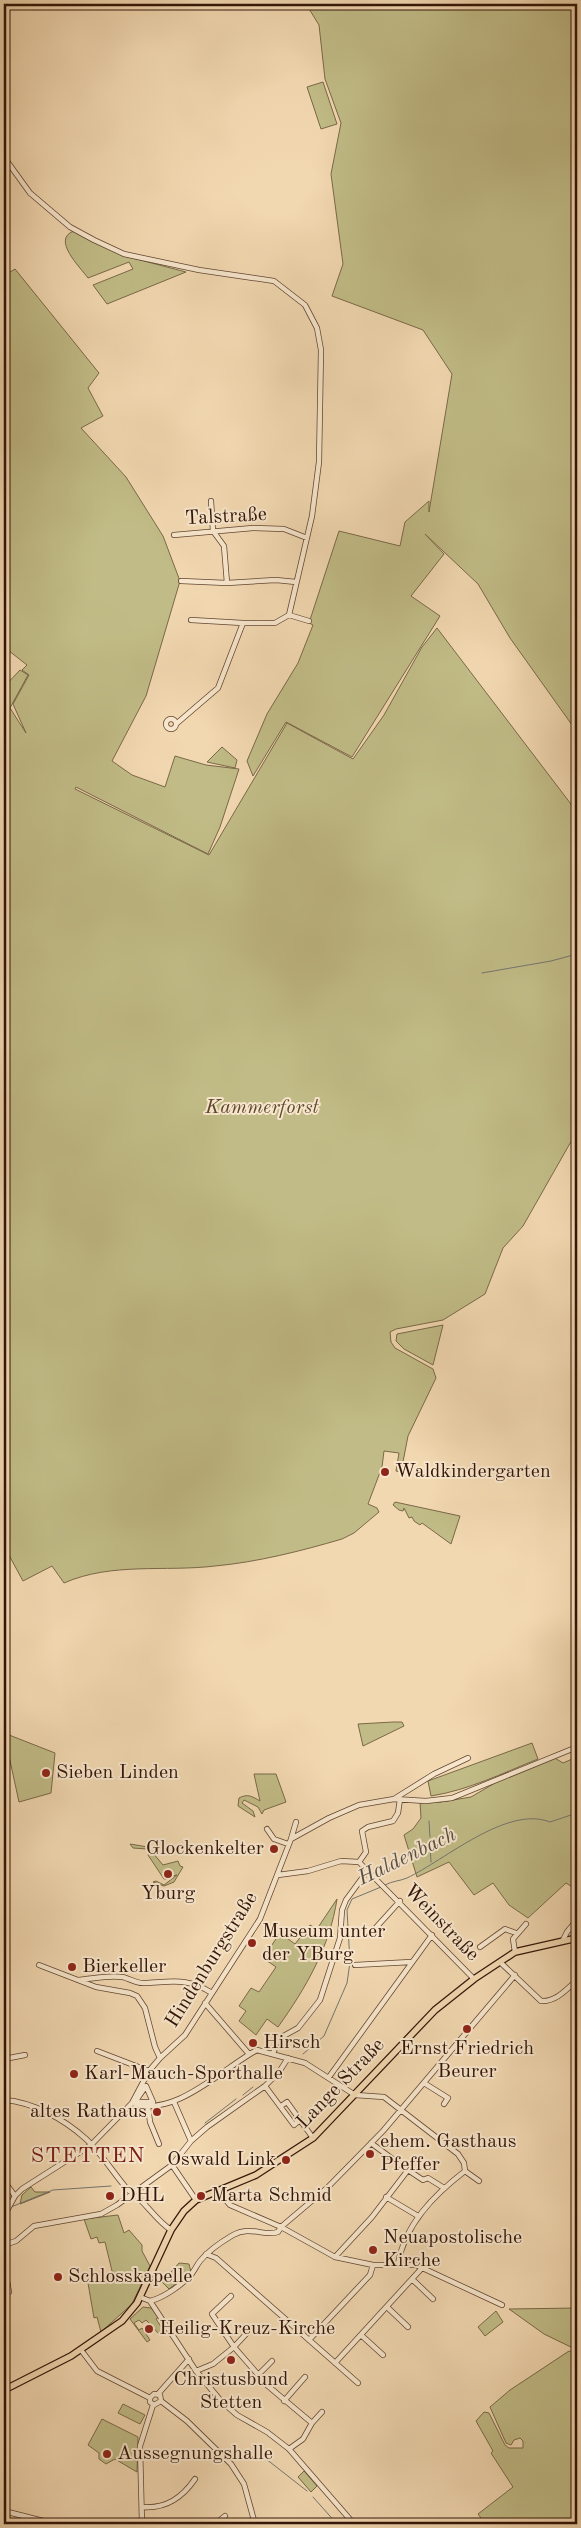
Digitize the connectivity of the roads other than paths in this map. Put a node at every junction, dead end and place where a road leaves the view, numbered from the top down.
1 (4, 157) edge
2 (211, 501) dead end
3 (213, 531) junction
4 (174, 535) dead end
5 (307, 538) junction
6 (181, 581) dead end
7 (296, 582) junction
8 (226, 583) junction
9 (289, 615) junction
10 (191, 620) dead end
11 (308, 621) dead end
12 (244, 622) junction
13 (176, 724) dead end
14 (577, 1747) edge
15 (468, 1758) dead end
16 (394, 1798) junction
17 (400, 1799) junction
18 (296, 1822) dead end
19 (267, 1829) dead end
20 (291, 1839) junction
21 (288, 1844) junction
22 (359, 1862) junction
23 (368, 1870) junction
24 (278, 1875) junction
25 (400, 1901) junction
26 (577, 1920) edge
27 (526, 1924) dead end
28 (516, 1933) junction
29 (371, 1934) dead end
30 (432, 1935) junction
31 (577, 1938) edge
32 (563, 1940) junction
33 (480, 1947) dead end
34 (515, 1952) junction
35 (411, 1962) junction
36 (500, 1962) junction
37 (355, 1965) dead end
38 (39, 1966) dead end
39 (515, 1974) junction
40 (474, 1979) junction
41 (76, 1980) junction
42 (577, 1980) edge
43 (212, 1993) junction
44 (205, 2003) junction
45 (97, 2051) dead end
46 (249, 2054) junction
47 (272, 2054) junction
48 (25, 2055) dead end
49 (160, 2058) junction
50 (288, 2058) junction
51 (4, 2059) edge
52 (149, 2071) junction
53 (329, 2077) junction
54 (424, 2083) junction
55 (146, 2086) joint
56 (265, 2086) junction
57 (355, 2095) junction
58 (4, 2100) edge
59 (174, 2101) junction
60 (132, 2103) junction
61 (444, 2104) dead end
62 (148, 2106) junction
63 (400, 2110) junction
64 (313, 2138) junction
65 (191, 2141) junction
66 (159, 2144) dead end
67 (371, 2144) junction
68 (91, 2145) junction
69 (172, 2165) junction
70 (402, 2166) dead end
71 (465, 2171) junction
72 (479, 2180) dead end
73 (4, 2181) edge
74 (444, 2188) junction
75 (132, 2192) junction
76 (219, 2192) junction
77 (15, 2196) junction
78 (386, 2198) junction
79 (196, 2200) junction
80 (4, 2214) edge
81 (418, 2216) junction
82 (280, 2227) junction
83 (171, 2230) junction
84 (4, 2240) edge
85 (4, 2244) edge
86 (206, 2254) junction
87 (335, 2257) junction
88 (4, 2264) edge
89 (398, 2264) junction
90 (373, 2265) junction
91 (422, 2268) junction
92 (413, 2280) junction
93 (9, 2292) dead end
94 (231, 2296) dead end
95 (140, 2298) junction
96 (433, 2298) dead end
97 (150, 2301) junction
98 (502, 2305) dead end
99 (386, 2306) junction
100 (408, 2327) dead end
101 (246, 2334) dead end
102 (361, 2335) junction
103 (309, 2340) junction
104 (234, 2347) junction
105 (82, 2350) junction
106 (383, 2354) dead end
107 (189, 2359) junction
108 (272, 2361) dead end
109 (335, 2363) junction
110 (196, 2371) junction
111 (258, 2375) junction
112 (306, 2377) dead end
113 (358, 2383) dead end
114 (4, 2390) edge
115 (158, 2394) junction
116 (150, 2398) junction
117 (284, 2400) junction
118 (161, 2401) junction
119 (153, 2405) junction
120 (4, 2409) edge
121 (322, 2412) dead end
122 (312, 2424) junction
123 (289, 2449) junction
124 (4, 2450) edge
125 (195, 2479) dead end
126 (142, 2507) junction
127 (4, 2511) edge
128 (225, 2516) dead end
129 (55, 2524) edge
130 (142, 2524) edge
131 (214, 2524) edge
132 (255, 2524) edge
133 (354, 2524) edge

1 - 5 street
2 - 3 street
3 - 4 street, Talstraße
3 - 5 street, Talstraße
3 - 8 street
5 - 7 street
6 - 8 street
7 - 8 street
7 - 9 street
9 - 11 street
9 - 12 street
10 - 12 street
12 - 13 street
14 - 17 street
15 - 16 street
16 - 17 street
16 - 20 street
17 - 22 street
18 - 20 street, Hindenburgstraße
19 - 21 street
20 - 21 street, Hindenburgstraße
21 - 24 street, Hindenburgstraße
22 - 23 street, Weinstraße
22 - 24 street
23 - 25 street, Weinstraße
23 - 47 street
24 - 43 street, Hindenburgstraße
25 - 29 street
25 - 30 street, Weinstraße
26 - 32 street
27 - 28 street
28 - 33 street
28 - 34 street
30 - 35 street
30 - 40 street, Weinstraße
31 - 32 main road, Lange Straße
32 - 34 main road, Lange Straße
34 - 36 main road, Lange Straße
35 - 37 street
35 - 53 street
36 - 39 street
36 - 40 main road, Lange Straße
38 - 41 street
39 - 42 street
39 - 54 street
40 - 57 main road, Lange Straße
41 - 43 street
41 - 49 street
43 - 44 street, Hindenburgstraße
44 - 46 street
44 - 49 street, Hindenburgstraße
45 - 52 street
46 - 47 street
46 - 59 street
47 - 50 street
48 - 51 street
49 - 52 street, Hindenburgstraße
50 - 53 street
50 - 56 street
52 - 60 street, Hindenburgstraße
53 - 57 street
54 - 61 street
54 - 63 street
55 - 55 street
56 - 64 street
56 - 65 street
57 - 63 street
57 - 64 main road, Lange Straße
58 - 68 street
59 - 62 street
59 - 65 street
60 - 62 street
60 - 68 street, Hindenburgstraße
62 - 66 street
63 - 67 street
63 - 71 street
64 - 76 main road, Lange Straße
65 - 69 street
67 - 70 street
67 - 82 street
68 - 75 street
68 - 77 street, Hindenburgstraße
69 - 75 street
69 - 79 street
71 - 72 street
71 - 74 street
73 - 77 street
74 - 78 street
74 - 81 street
75 - 83 street
75 - 85 street
76 - 79 main road, Lange Straße
76 - 82 street
77 - 80 street
78 - 81 street
78 - 87 street
79 - 83 main road, Lange Straße
81 - 89 street
82 - 86 street
82 - 87 street
83 - 95 main road, Lange Straße
84 - 85 street
86 - 97 street
86 - 103 street
87 - 90 street
88 - 93 street
89 - 90 street
89 - 91 street
90 - 103 street
91 - 92 street
91 - 98 street
92 - 96 street
92 - 99 street
94 - 104 street
95 - 97 street
95 - 105 main road, Lange Straße
97 - 107 street
99 - 100 street
99 - 102 street
101 - 104 street
102 - 106 street
102 - 109 street
103 - 109 street
104 - 110 street
104 - 111 street
105 - 114 main road, Lange Straße
105 - 116 street
107 - 110 street
107 - 115 street
108 - 111 street
109 - 113 street
110 - 123 street
111 - 117 street
112 - 117 street
115 - 116 street
115 - 118 street
116 - 119 street
117 - 122 street
118 - 119 street
118 - 132 street
119 - 126 street
120 - 124 street
121 - 122 street
122 - 123 street
123 - 133 street
125 - 126 street
126 - 130 street
127 - 129 street
128 - 131 street

